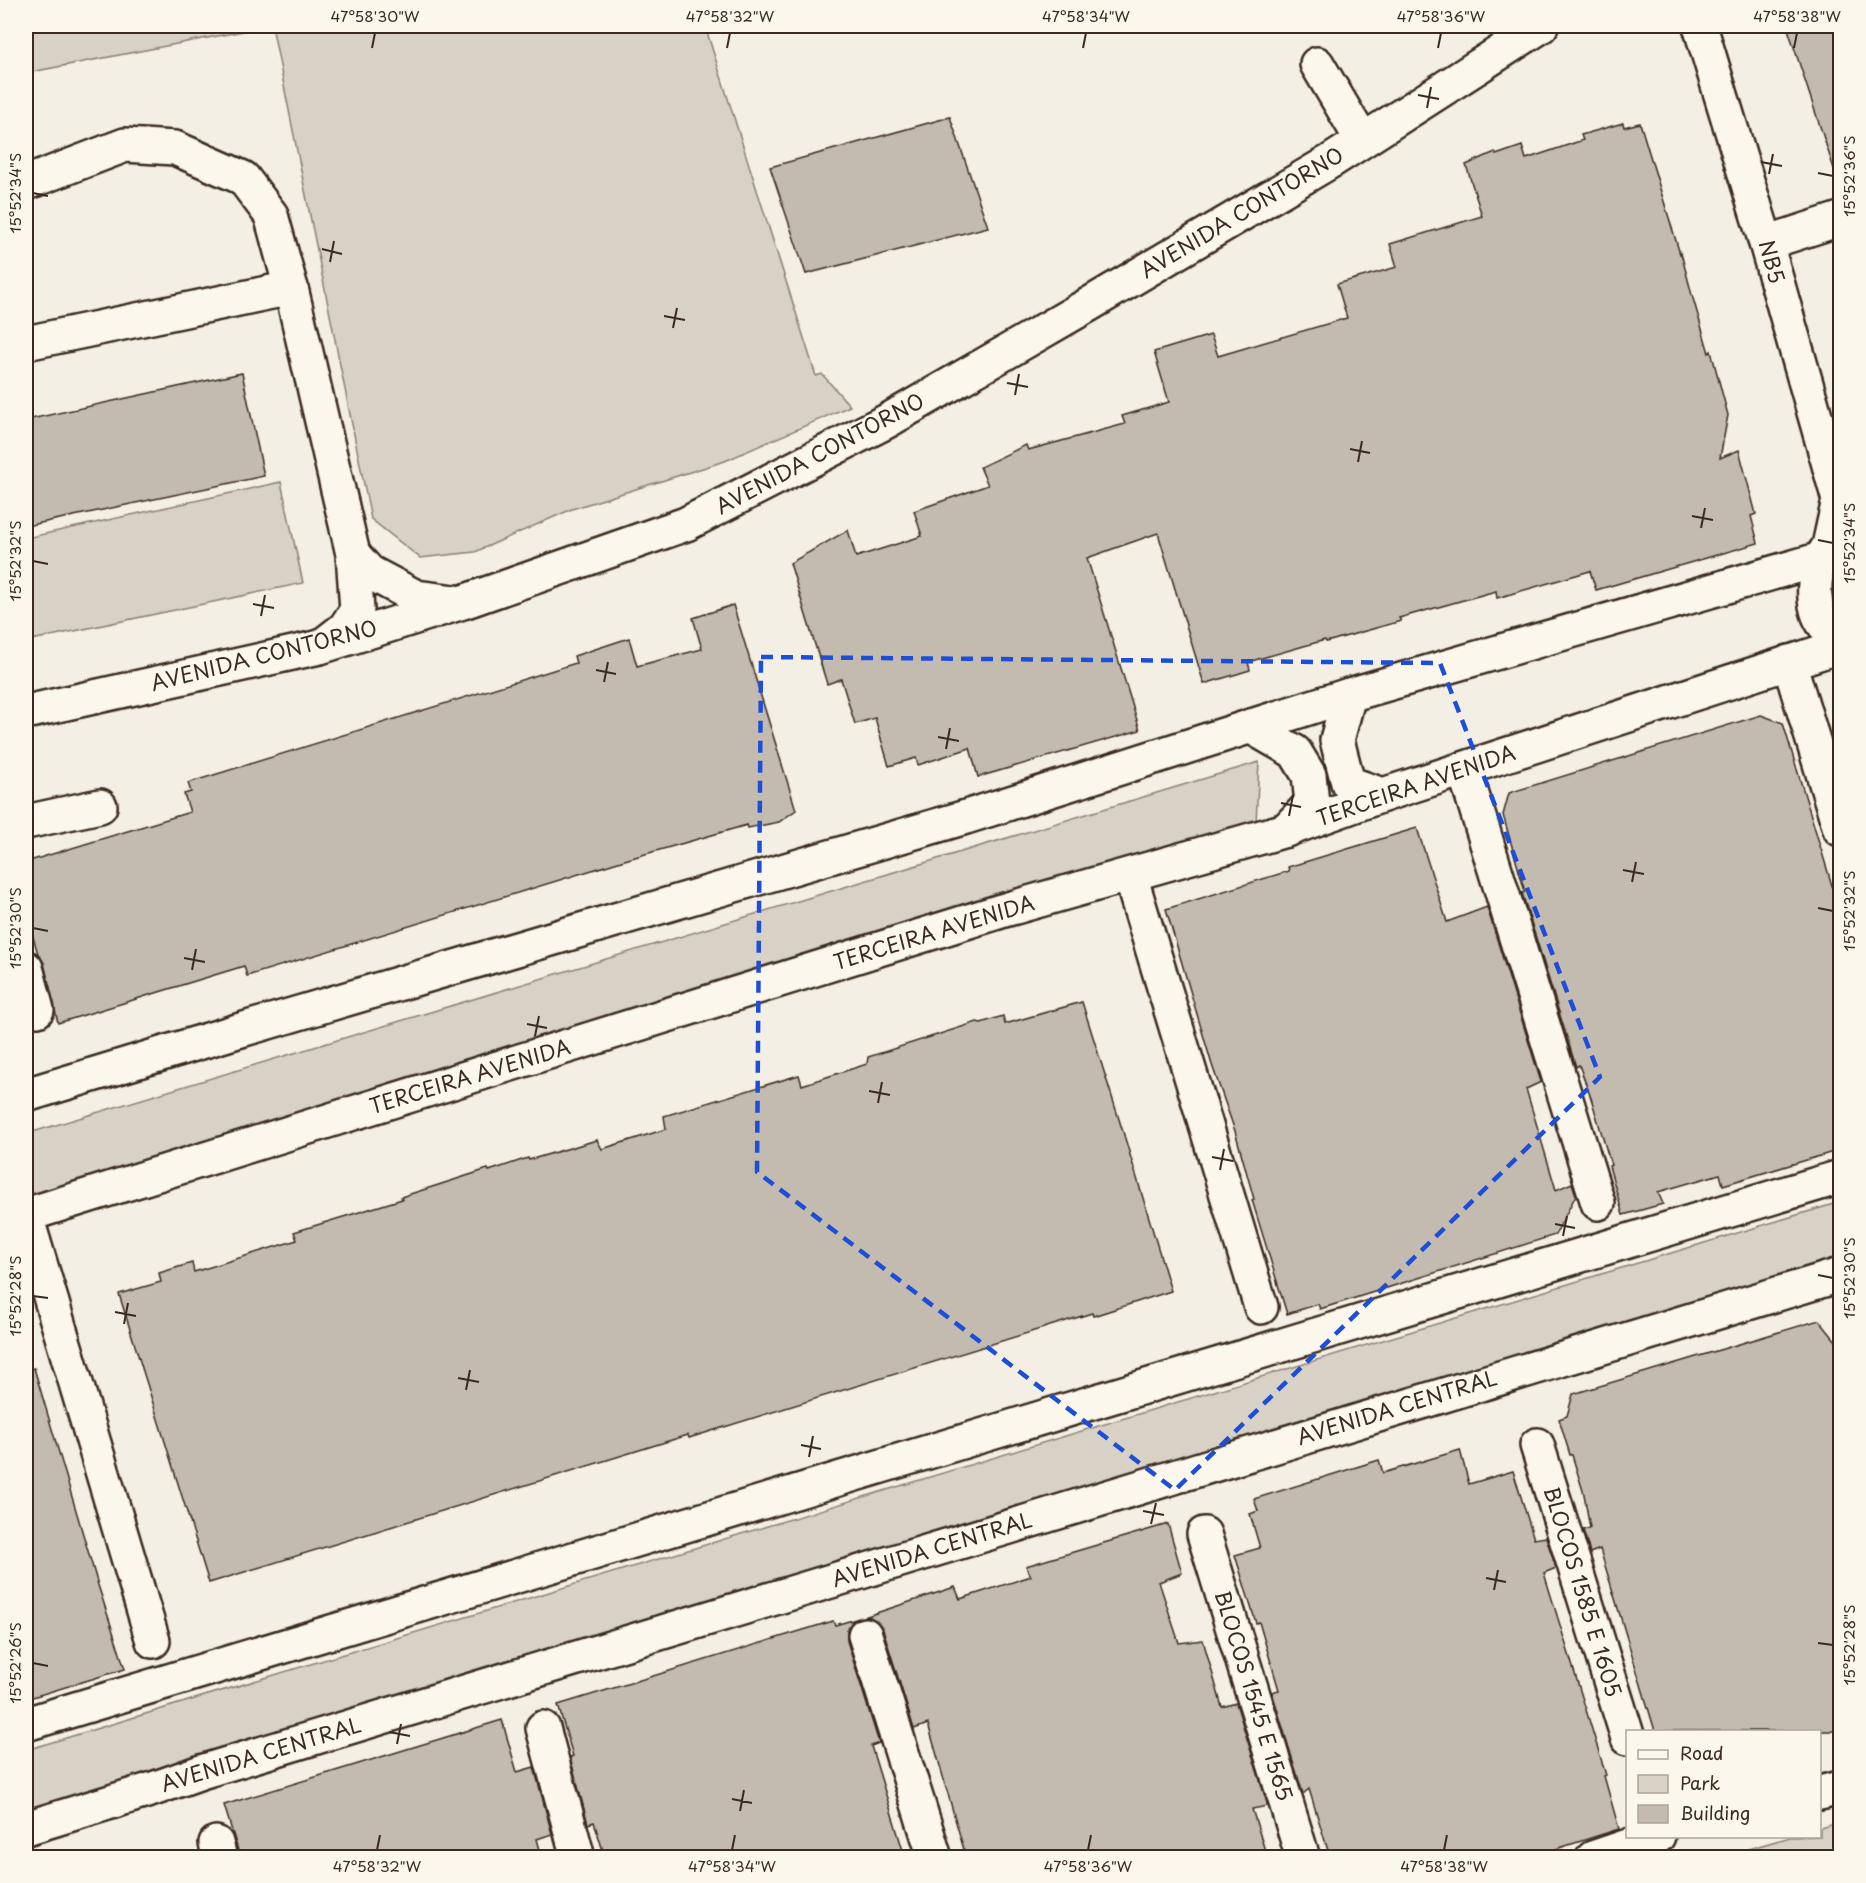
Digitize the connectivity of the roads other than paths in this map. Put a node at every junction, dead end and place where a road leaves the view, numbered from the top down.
1 (1541, 26) edge
2 (1700, 26) edge
3 (1317, 64) dead end
4 (1362, 140) junction
5 (26, 183) edge
6 (1840, 219) edge
7 (1766, 243) junction
8 (291, 288) junction
9 (26, 343) edge
10 (1840, 501) edge
11 (1830, 548) edge
12 (353, 554) junction
13 (463, 602) junction
14 (1840, 639) edge
15 (1840, 646) edge
16 (321, 647) junction
17 (1789, 662) junction
18 (1349, 695) junction
19 (26, 712) edge
20 (1250, 726) junction
21 (1464, 769) junction
22 (1383, 795) junction
23 (100, 806) dead end
24 (26, 822) edge
25 (1840, 829) edge
26 (1286, 830) junction
27 (1130, 875) junction
28 (26, 968) edge
29 (37, 1010) dead end
30 (26, 1095) edge
31 (1840, 1177) edge
32 (1598, 1203) dead end
33 (26, 1216) edge
34 (1840, 1275) edge
35 (1261, 1307) dead end
36 (1538, 1445) dead end
37 (1204, 1534) dead end
38 (865, 1635) dead end
39 (153, 1641) dead end
40 (26, 1724) edge
41 (543, 1728) dead end
42 (1626, 1731) edge
43 (1840, 1788) edge
44 (1821, 1793) edge
45 (26, 1828) edge
46 (1652, 1838) edge
47 (578, 1857) edge
48 (935, 1857) edge
49 (1303, 1857) edge
50 (1593, 1857) edge

1 - 4 street, AVENIDA CONTORNO
2 - 7 street, NB5
3 - 4 street
4 - 13 street, AVENIDA CONTORNO
5 - 8 street
6 - 7 street
7 - 10 street, NB5
8 - 9 street
8 - 12 street
10 - 11 street, NB5
11 - 14 street, NB5
11 - 18 street
12 - 13 street
12 - 16 street
13 - 16 street, AVENIDA CONTORNO
15 - 17 street, TERCEIRA AVENIDA
16 - 19 street, AVENIDA CONTORNO
17 - 21 street, TERCEIRA AVENIDA
17 - 25 street
18 - 20 street
18 - 22 street
20 - 26 street
20 - 30 street
21 - 22 street, TERCEIRA AVENIDA
21 - 32 street
22 - 26 street, TERCEIRA AVENIDA
23 - 24 street
26 - 27 street, TERCEIRA AVENIDA
27 - 33 street, TERCEIRA AVENIDA
27 - 35 street
28 - 29 street
31 - 40 street
33 - 39 street
34 - 45 street, AVENIDA CENTRAL
36 - 42 street, BLOCOS 1585 E 1605
37 - 49 street, BLOCOS 1545 E 1565
38 - 48 street
41 - 47 street
43 - 44 street
46 - 50 street

